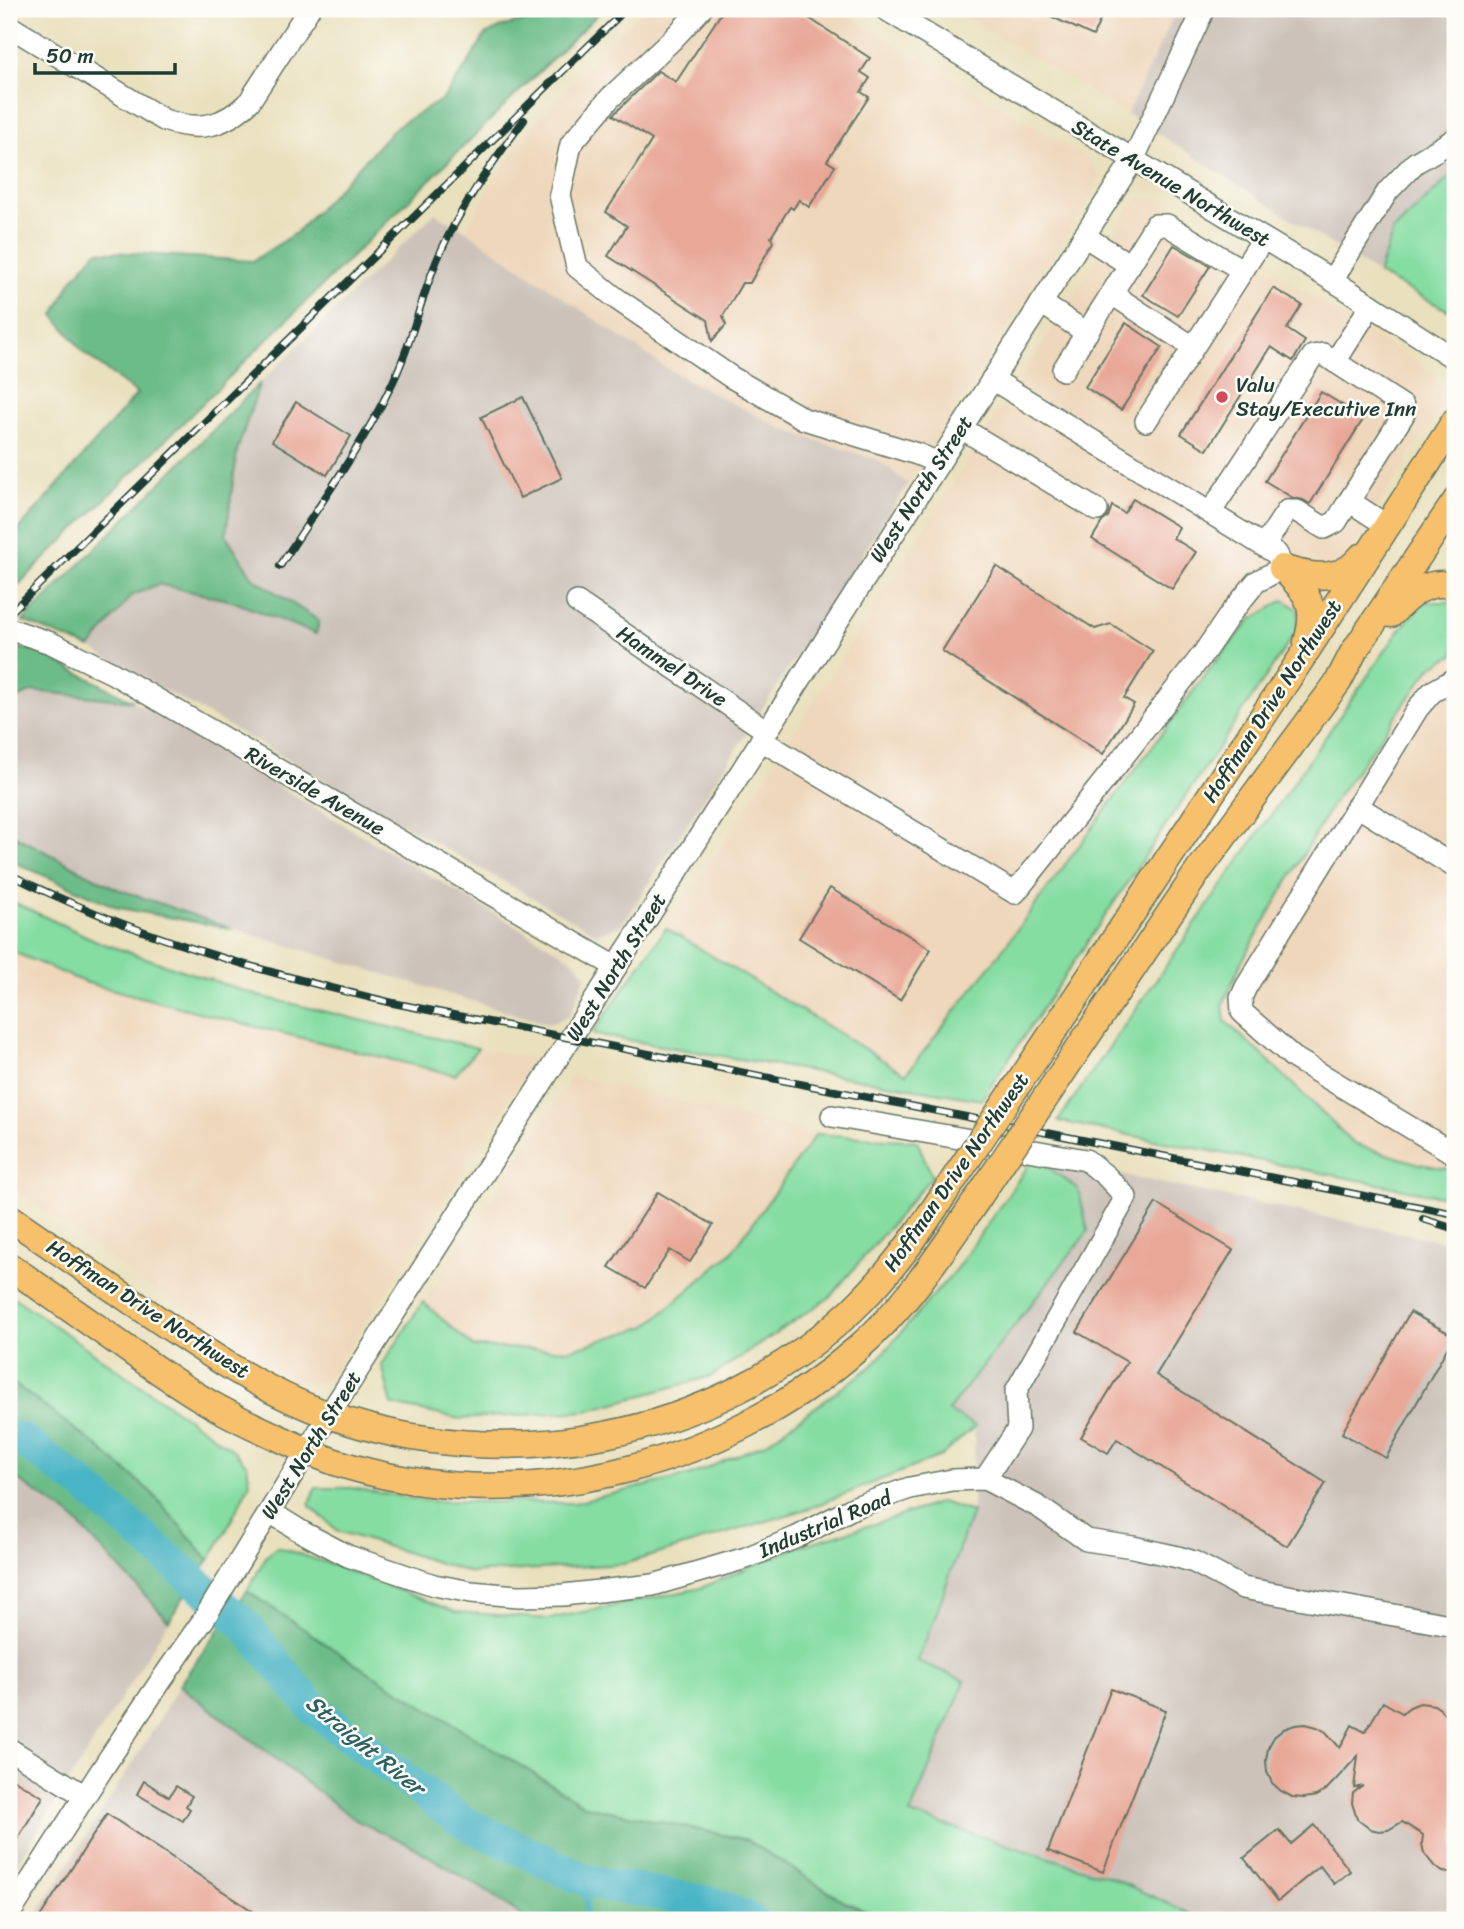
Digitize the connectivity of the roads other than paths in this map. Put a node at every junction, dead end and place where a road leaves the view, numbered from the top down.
1 (309, 9) edge
2 (701, 9) edge
3 (886, 9) edge
4 (1204, 9) edge
5 (9, 26) edge
6 (1455, 139) edge
7 (1133, 160) junction
8 (1084, 236) junction
9 (1263, 239) junction
10 (1130, 265) junction
11 (1242, 270) junction
12 (1332, 280) junction
13 (1112, 294) junction
14 (1041, 303) junction
15 (1371, 305) junction
16 (1087, 332) junction
17 (1193, 347) junction
18 (1455, 359) edge
19 (1335, 362) junction
20 (1063, 370) dead end
21 (992, 379) junction
22 (1146, 421) dead end
23 (1455, 421) edge
24 (961, 428) junction
25 (939, 463) junction
26 (1349, 501) junction
27 (1455, 502) edge
28 (1097, 510) dead end
29 (1210, 513) junction
30 (1386, 525) junction
31 (1264, 546) junction
32 (1371, 548) junction
33 (1282, 568) junction
34 (1455, 586) edge
35 (577, 602) dead end
36 (9, 629) edge
37 (1303, 656) junction
38 (1455, 679) edge
39 (1338, 682) junction
40 (764, 736) junction
41 (1357, 806) junction
42 (1455, 867) edge
43 (616, 967) junction
44 (832, 1116) dead end
45 (1455, 1149) edge
46 (9, 1217) edge
47 (9, 1266) edge
48 (329, 1415) junction
49 (307, 1451) junction
50 (985, 1479) junction
51 (270, 1511) junction
52 (1455, 1626) edge
53 (9, 1749) edge
54 (85, 1796) junction
55 (9, 1914) edge

1 - 5 street
2 - 25 street
3 - 7 street, State Avenue Northwest
4 - 7 street, West North Street
6 - 12 street
7 - 8 street, West North Street
7 - 9 street, State Avenue Northwest
8 - 10 street
8 - 14 street, West North Street
9 - 11 street
9 - 12 street, State Avenue Northwest
10 - 11 street
10 - 13 street
11 - 17 street
12 - 15 street, State Avenue Northwest
13 - 16 street
13 - 17 street
14 - 16 street
14 - 21 street, West North Street
15 - 18 street, State Avenue Northwest
15 - 19 street
16 - 20 street
17 - 22 street
19 - 26 street
19 - 29 street
21 - 24 street, West North Street
21 - 29 street
23 - 30 main road, Hoffman Drive Northwest
24 - 25 street, West North Street
24 - 28 street
25 - 40 street, West North Street
26 - 30 street
26 - 31 street
27 - 39 main road, Hoffman Drive Northwest
29 - 31 street
30 - 32 main road, Hoffman Drive Northwest
31 - 33 street
32 - 33 main road
32 - 37 main road, Hoffman Drive Northwest
33 - 37 main road
33 - 40 street, Hammel Drive
34 - 39 main road
35 - 40 street, Hammel Drive
36 - 43 street, Riverside Avenue
37 - 48 main road, Hoffman Drive Northwest, bridge
38 - 41 street
39 - 49 main road, Hoffman Drive Northwest, bridge
40 - 43 street, West North Street
41 - 42 street
41 - 45 street
43 - 48 street, West North Street
44 - 50 street
46 - 48 main road, Hoffman Drive Northwest
47 - 49 main road, Hoffman Drive Northwest
48 - 49 street, West North Street
49 - 51 street, West North Street
50 - 51 street, Industrial Road
50 - 52 street, Industrial Road
51 - 54 street, West North Street
53 - 54 street
54 - 55 street, West North Street

